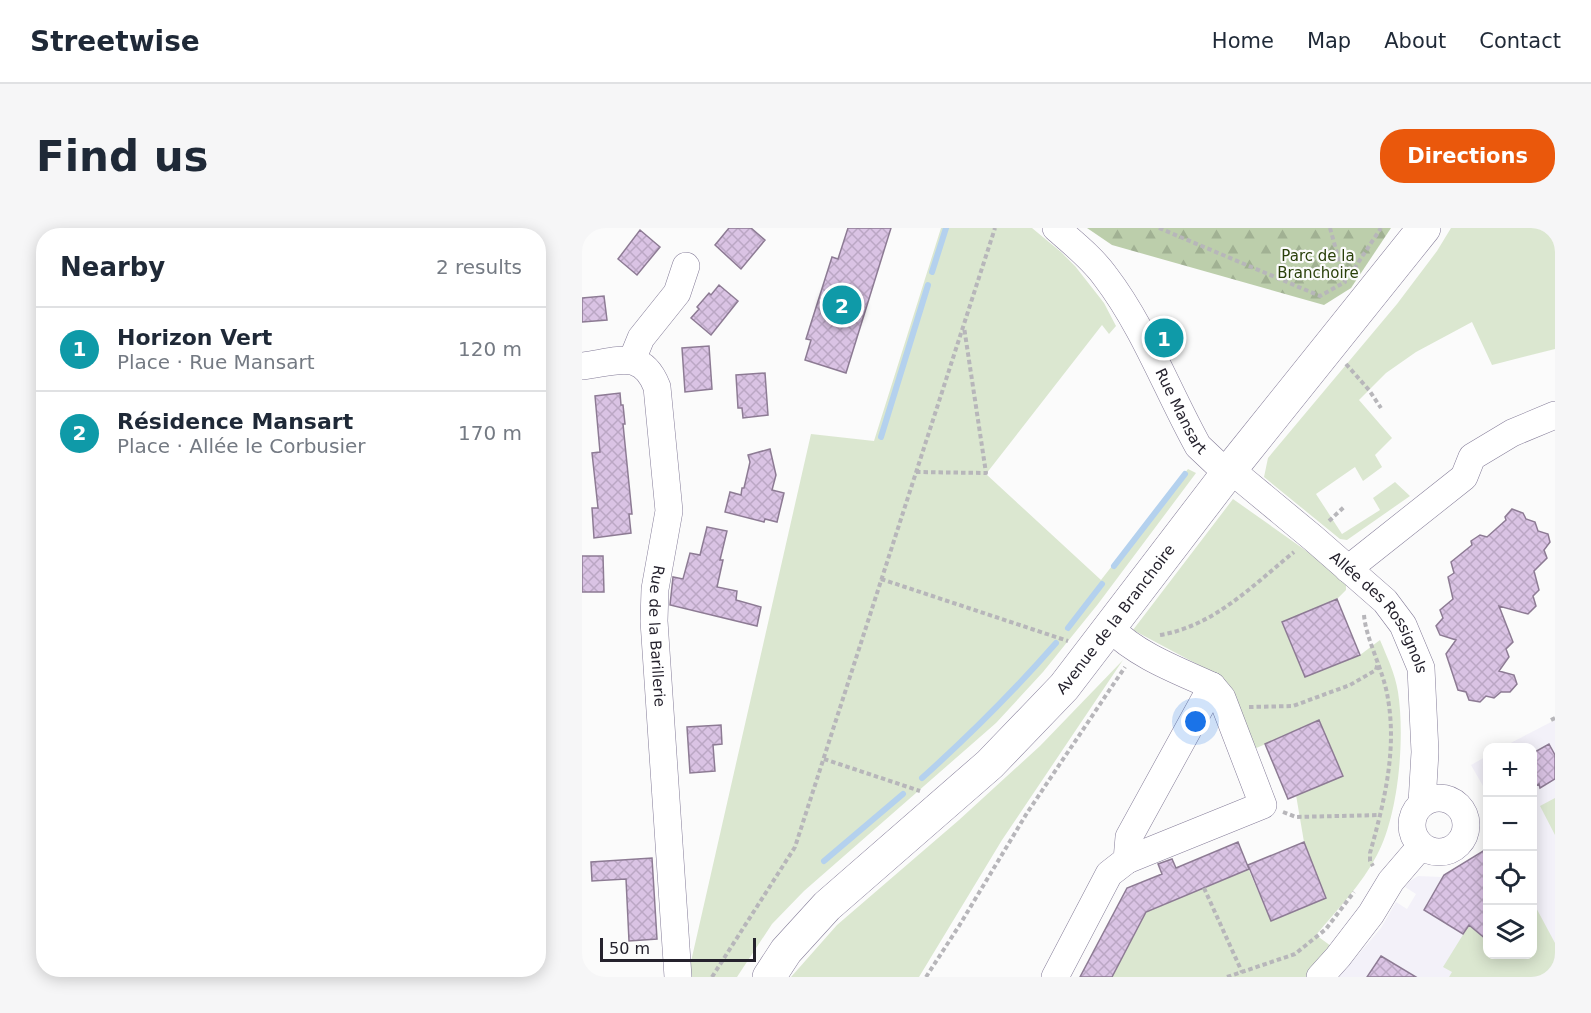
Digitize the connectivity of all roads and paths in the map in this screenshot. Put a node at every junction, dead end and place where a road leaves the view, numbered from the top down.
1 (995, 228) edge
2 (1056, 228) edge
3 (1158, 228) edge
4 (1329, 228) edge
5 (1381, 228) edge
6 (1424, 228) edge
7 (686, 266) dead end
8 (1345, 282) junction
9 (964, 323) junction
10 (1341, 359) dead end
11 (632, 360) junction
12 (582, 366) edge
13 (1381, 408) dead end
14 (1555, 415) edge
15 (1230, 470) junction
16 (916, 472) junction
17 (1344, 507) dead end
18 (1313, 538) junction
19 (1348, 569) junction
20 (881, 579) junction
21 (1369, 606) dead end
22 (1110, 628) junction
23 (1069, 642) dead end
24 (1143, 643) junction
25 (1378, 661) junction
26 (1212, 687) junction
27 (1230, 716) junction
28 (824, 759) junction
29 (927, 793) dead end
30 (1422, 803) junction
31 (1380, 815) junction
32 (1296, 817) dead end
33 (1421, 846) junction
34 (1127, 860) junction
35 (1377, 873) junction
36 (1204, 888) dead end
37 (1358, 888) dead end
38 (1242, 972) junction
39 (678, 977) edge
40 (712, 977) edge
41 (769, 977) edge
42 (926, 977) edge
43 (1055, 977) edge
44 (1227, 977) edge
45 (1320, 977) edge

1 - 9 path
2 - 15 street, Rue Mansart
3 - 8 path
4 - 8 path
5 - 8 path
6 - 15 main road, Avenue de la Branchoire
7 - 11 street
9 - 16 path
9 - 16 path
10 - 13 path
11 - 12 street
11 - 39 street, Rue de la Barillerie
14 - 19 street
15 - 18 street, Allée des Rossignols
15 - 22 main road, Avenue de la Branchoire
16 - 20 path
17 - 18 path
18 - 19 street, Allée des Rossignols
18 - 24 path
19 - 30 street, Allée des Rossignols
20 - 23 path
20 - 28 path
21 - 25 path
22 - 24 street
22 - 41 main road, Avenue de la Branchoire
24 - 26 street
24 - 42 path
25 - 27 path
25 - 31 path
26 - 27 street
26 - 34 street
27 - 34 street
28 - 29 path
28 - 40 path
30 - 33 street, Allée des Rossignols
30 - 33 street
31 - 32 path
31 - 35 path
33 - 35 street
34 - 43 street
35 - 45 street
36 - 38 path
37 - 38 path
38 - 44 path

